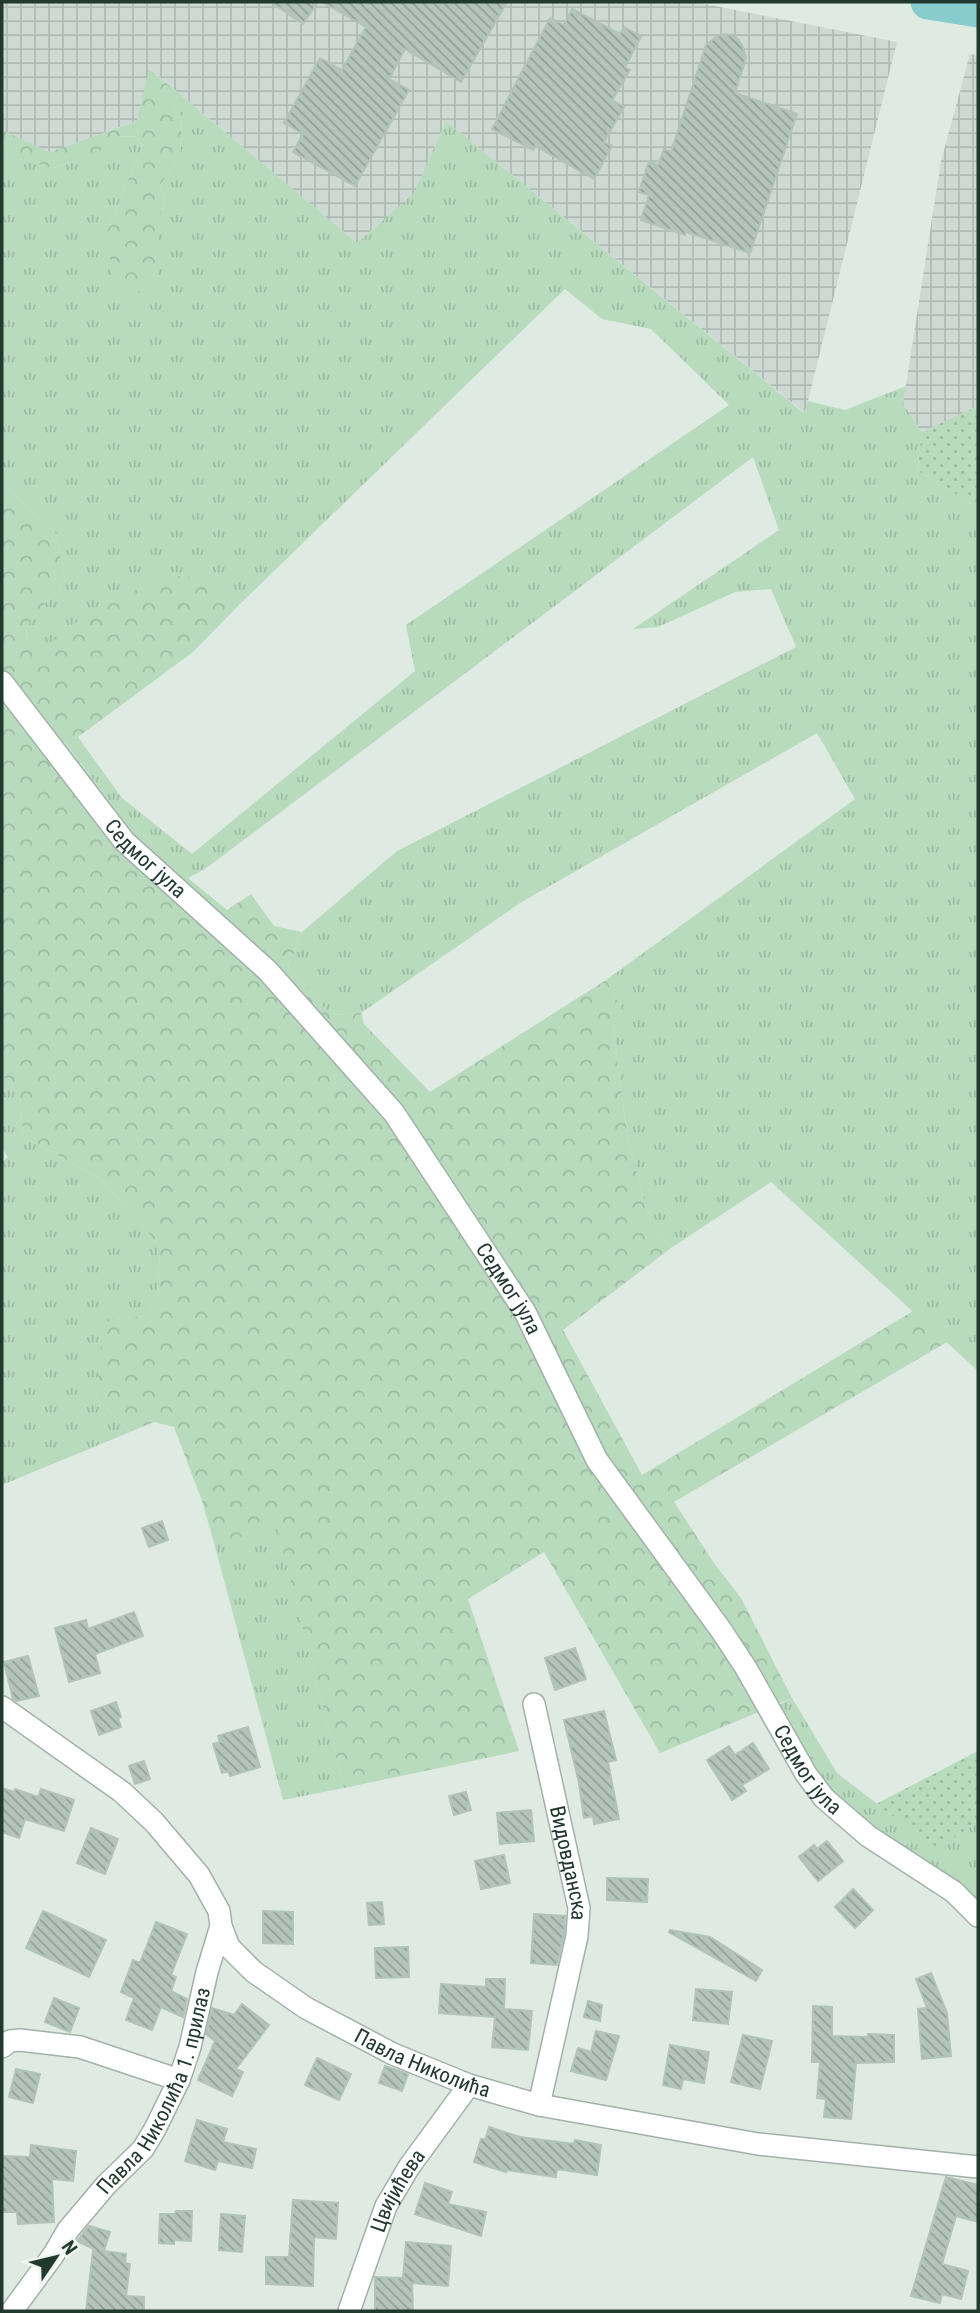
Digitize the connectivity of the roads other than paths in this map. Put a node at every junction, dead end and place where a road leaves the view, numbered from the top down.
1 (2, 682) edge
2 (534, 1704) dead end
3 (2, 1707) edge
4 (978, 1916) edge
5 (221, 1926) junction
6 (2, 2047) edge
7 (179, 2080) junction
8 (469, 2085) junction
9 (539, 2105) junction
10 (978, 2167) edge
11 (12, 2311) edge
12 (349, 2311) edge

1 - 4 street, Седмог јула
2 - 9 street, Видовданска
3 - 5 street, Павла Николића
5 - 7 street, Павла Николића 1. прилаз
5 - 8 street, Павла Николића
6 - 7 street
7 - 11 street, Павла Николића 1. прилаз
8 - 9 street, Павла Николића
8 - 12 street, Цвијићева
9 - 10 street, Павла Николића

